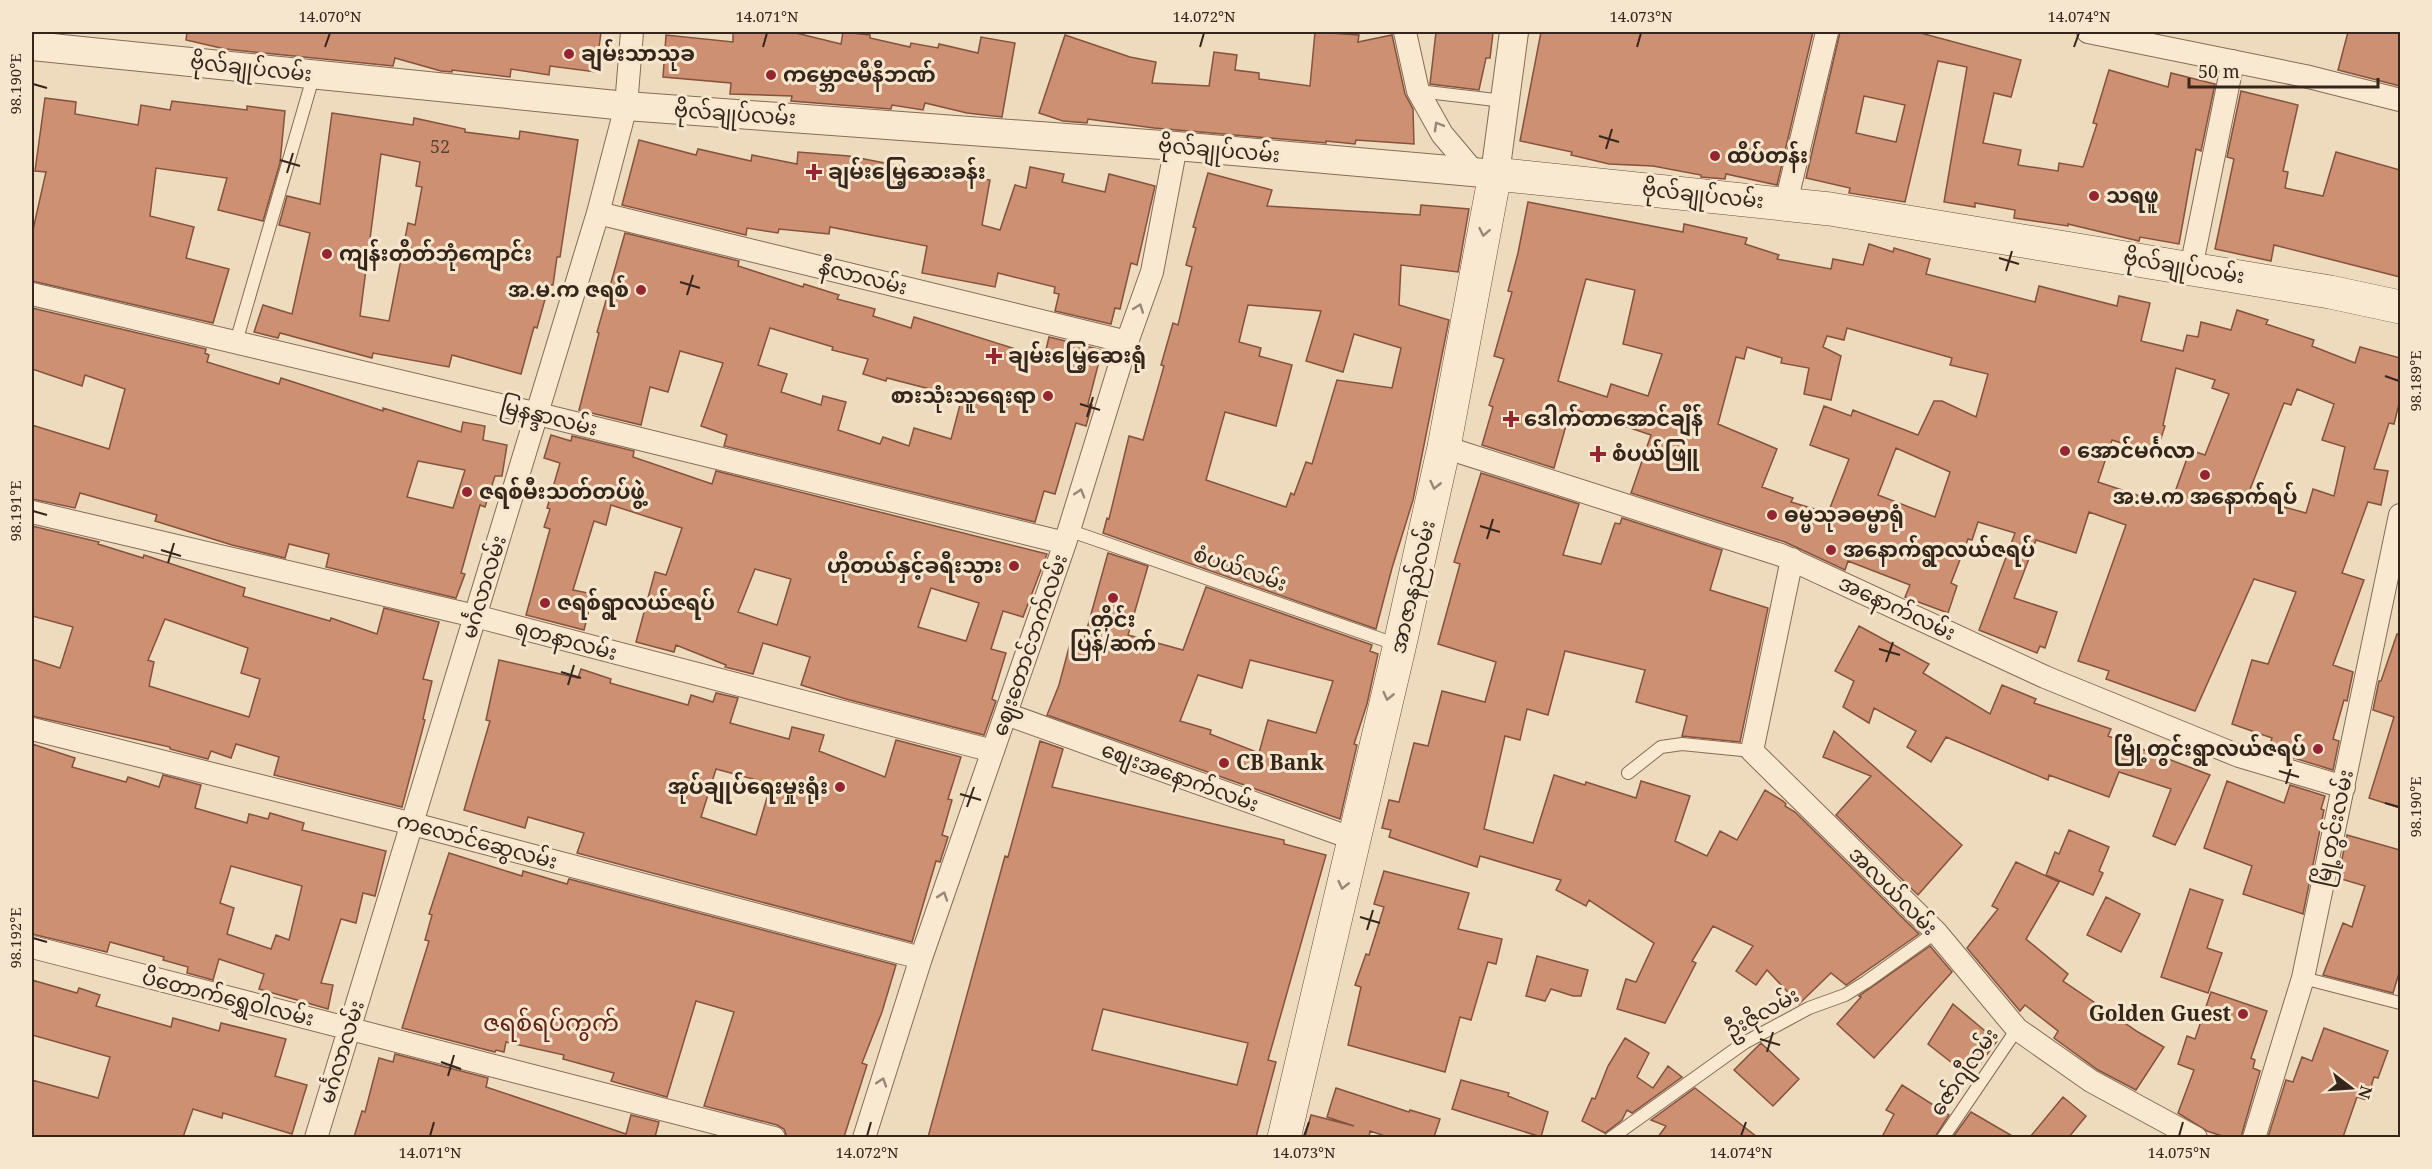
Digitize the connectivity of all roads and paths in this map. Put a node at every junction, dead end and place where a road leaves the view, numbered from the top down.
1 (632, 32) edge
2 (1405, 32) edge
3 (1514, 32) edge
4 (1827, 32) edge
5 (2088, 32) edge
6 (32, 46) edge
7 (2233, 61) junction
8 (314, 74) junction
9 (1419, 92) junction
10 (2400, 100) edge
11 (1503, 101) junction
12 (626, 106) junction
13 (1176, 147) junction
14 (1484, 173) junction
15 (1786, 203) junction
16 (598, 213) junction
17 (2191, 268) junction
18 (32, 294) edge
19 (2400, 307) edge
20 (236, 342) junction
21 (1127, 342) junction
22 (538, 414) junction
23 (1444, 447) junction
24 (32, 512) edge
25 (2400, 515) edge
26 (1066, 537) junction
27 (1792, 559) junction
28 (475, 616) junction
29 (1400, 645) junction
30 (1006, 714) junction
31 (32, 729) edge
32 (993, 751) junction
33 (1752, 751) junction
34 (1628, 773) dead end
35 (2344, 787) junction
36 (413, 824) junction
37 (1354, 839) junction
38 (1936, 932) junction
39 (32, 947) edge
40 (921, 958) junction
41 (2303, 978) junction
42 (2400, 1003) edge
43 (350, 1029) junction
44 (2017, 1029) junction
45 (316, 1137) edge
46 (774, 1137) edge
47 (864, 1137) edge
48 (1284, 1137) edge
49 (1611, 1137) edge
50 (1943, 1137) edge
51 (2196, 1137) edge
52 (2254, 1137) edge

1 - 12 street, မင်္ဂလာလမ်း
2 - 9 street
3 - 11 street, အာဇာနည်လမ်း
4 - 15 street
5 - 7 street
6 - 8 street, ဗိုလ်ချုပ်လမ်း
7 - 10 street
7 - 17 street
8 - 12 street, ဗိုလ်ချုပ်လမ်း
8 - 20 lane
9 - 11 lane
14 -> 9 street
11 - 14 street, အာဇာနည်လမ်း
12 - 13 street, ဗိုလ်ချုပ်လမ်း
12 - 16 street, မင်္ဂလာလမ်း
13 - 14 street, ဗိုလ်ချုပ်လမ်း
21 -> 13 street, ဈေးတောင်ဘက်လမ်း
14 - 15 main road, ဗိုလ်ချုပ်လမ်း
14 -> 23 main road, အာဇာနည်လမ်း
15 - 17 main road, ဗိုလ်ချုပ်လမ်း
16 - 21 street, နီလာလမ်း
16 - 22 street, မင်္ဂလာလမ်း
17 - 19 main road, ဗိုလ်ချုပ်လမ်း
18 - 20 street, မြနန္ဒာလမ်း
20 - 22 street, မြနန္ဒာလမ်း
26 -> 21 street, ဈေးတောင်ဘက်လမ်း
22 - 26 street, မြနန္ဒာလမ်း
22 - 28 street, မင်္ဂလာလမ်း
23 - 27 street, အနောက်လမ်း
23 -> 29 main road, အာဇာနည်လမ်း
24 - 28 street, ရတနာလမ်း
25 - 35 street, မြို့တွင်းလမ်း
26 - 29 lane, စံပယ်လမ်း
26 - 30 street, ဈေးတောင်ဘက်လမ်း
27 - 33 street
27 - 35 street, အနောက်လမ်း
28 - 32 street, ရတနာလမ်း
28 - 36 street, မင်္ဂလာလမ်း
29 -> 37 main road, အာဇာနည်လမ်း
30 - 32 street, ဈေးတောင်ဘက်လမ်း
30 - 37 street, စျေးအနောက်လမ်း
31 - 36 street, ကလောင်ဆွေလမ်း
40 -> 32 street, ဈေးတောင်ဘက်လမ်း
33 - 34 lane
33 - 38 street, အလယ်လမ်း
35 - 41 street, မြို့တွင်းလမ်း
36 - 40 street, ကလောင်ဆွေလမ်း
36 - 43 street, မင်္ဂလာလမ်း
37 -> 48 main road, အာဇာနည်လမ်း
38 - 44 street, အလယ်လမ်း
38 - 49 lane, ဦးဇိုလမ်း
39 - 43 street, ပိတောက်ရွှေဝါလမ်း
47 -> 40 street, ဈေးတောင်ဘက်လမ်း
41 - 42 lane
41 - 52 street, မြို့တွင်းလမ်း
43 - 45 street, မင်္ဂလာလမ်း
43 - 46 street, ပိတောက်ရွှေဝါလမ်း
44 - 50 lane, ဇော်ဂျီလမ်း
44 - 51 street, အလယ်လမ်း

